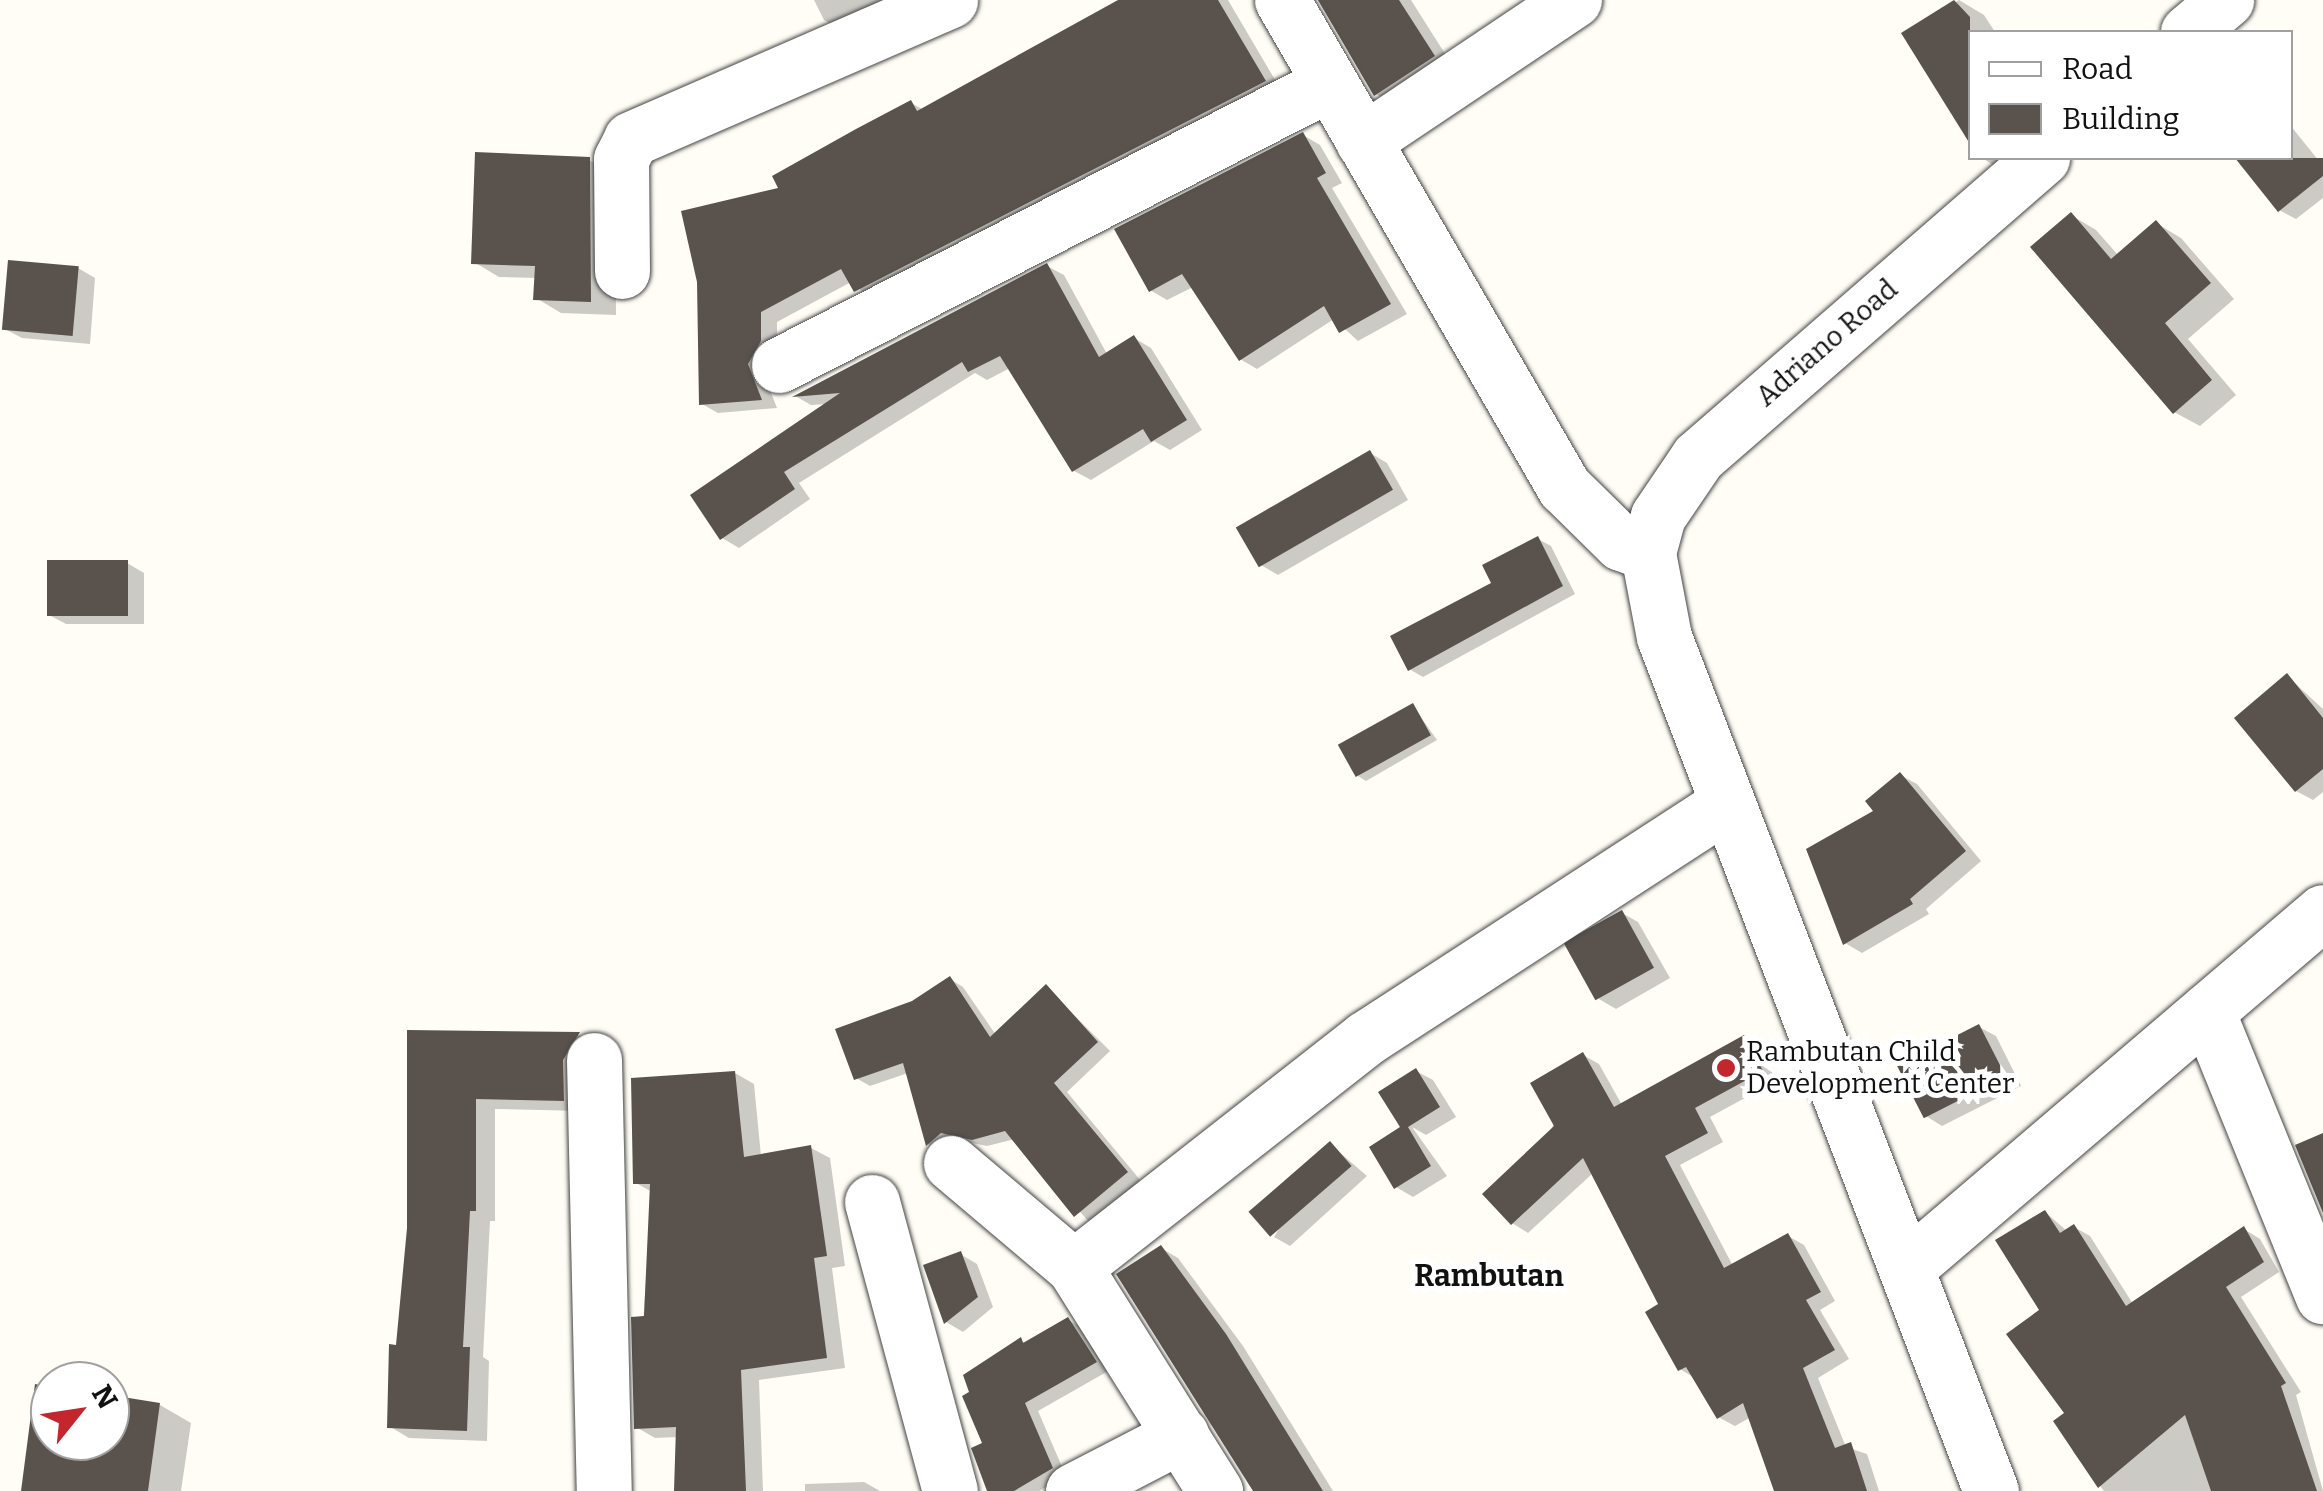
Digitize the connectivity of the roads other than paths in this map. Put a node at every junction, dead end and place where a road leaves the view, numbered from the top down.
1 (950, 0) edge
2 (1282, 0) edge
3 (1574, 0) edge
4 (2226, 0) edge
5 (2190, 30) edge
6 (1330, 83) junction
7 (1363, 141) junction
8 (2040, 160) edge
9 (622, 271) dead end
10 (779, 365) dead end
11 (1648, 554) junction
12 (1728, 804) junction
13 (2323, 912) edge
14 (2207, 1012) junction
15 (594, 1060) dead end
16 (951, 1164) dead end
17 (872, 1202) dead end
18 (1074, 1266) junction
19 (1906, 1268) junction
20 (2323, 1296) edge
21 (1181, 1436) junction
22 (604, 1491) edge
23 (950, 1491) edge
24 (1072, 1491) edge
25 (1215, 1491) edge
26 (1992, 1491) edge

1 - 9 street
2 - 6 street
3 - 7 street
4 - 5 street
6 - 7 street
6 - 10 street
7 - 11 street
8 - 11 street, Adriano Road
11 - 12 street
12 - 18 street
12 - 19 street
13 - 14 street
14 - 19 street
14 - 20 street
15 - 22 street
16 - 18 street
17 - 23 street
18 - 21 street
19 - 26 street
21 - 24 street
21 - 25 street

